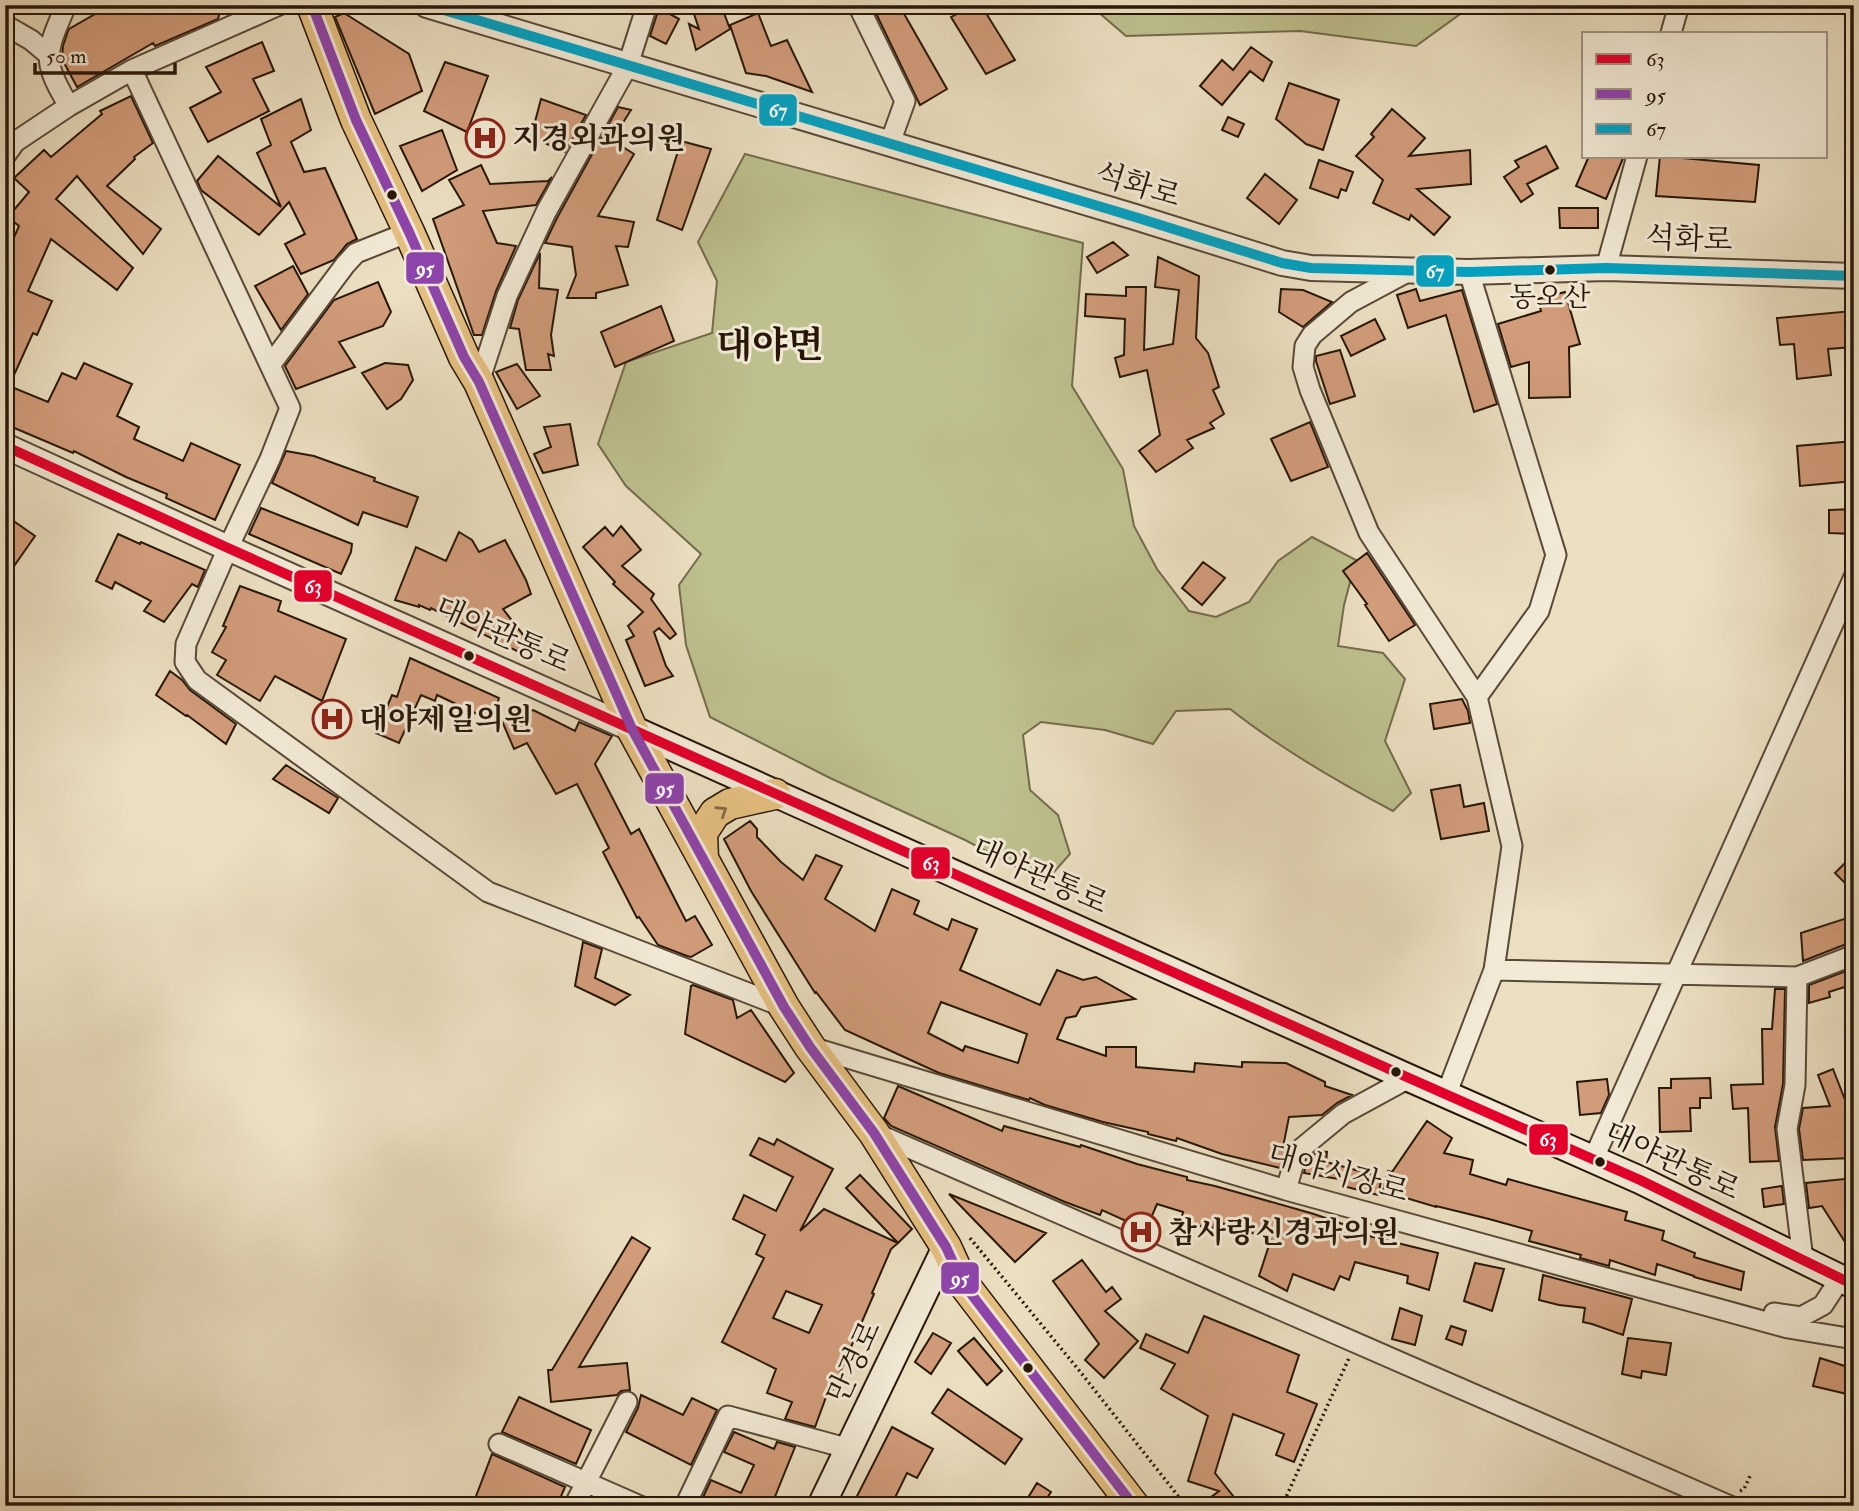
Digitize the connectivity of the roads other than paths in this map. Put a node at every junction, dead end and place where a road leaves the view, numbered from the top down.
1 (66, 5) edge
2 (279, 5) edge
3 (312, 5) edge
4 (427, 5) edge
5 (647, 5) edge
6 (858, 5) edge
7 (1679, 5) edge
8 (5, 25) edge
9 (1671, 32) edge
10 (50, 56) junction
11 (628, 65) junction
12 (132, 70) junction
13 (69, 106) junction
14 (890, 143) junction
15 (5, 156) edge
16 (1636, 158) edge
17 (409, 232) junction
18 (1606, 268) junction
19 (1409, 271) junction
20 (1469, 272) junction
21 (1854, 276) edge
22 (271, 364) junction
23 (479, 382) junction
24 (5, 446) edge
25 (228, 548) junction
26 (1854, 577) edge
27 (1477, 697) junction
28 (632, 729) junction
29 (775, 794) junction
30 (703, 859) junction
31 (1854, 953) edge
32 (1494, 970) junction
33 (1676, 974) junction
34 (1797, 977) junction
35 (784, 1007) junction
36 (810, 1047) junction
37 (1409, 1078) junction
38 (1446, 1095) junction
39 (874, 1133) junction
40 (1592, 1160) junction
41 (1286, 1190) junction
42 (957, 1242) junction
43 (1803, 1260) junction
44 (1847, 1282) edge
45 (1690, 1301) junction
46 (1854, 1339) edge
47 (627, 1402) dead end
48 (499, 1444) dead end
49 (850, 1449) junction
50 (584, 1482) junction
51 (574, 1506) edge
52 (640, 1506) edge
53 (685, 1506) edge
54 (821, 1506) edge
55 (1135, 1506) edge
56 (1154, 1506) edge
57 (1730, 1506) edge

1 - 10 street
2 - 12 street
3 - 17 main road
4 - 11 street, 석화로
5 - 11 street
6 - 14 street
7 - 9 street
8 - 10 street
10 - 13 street
11 - 14 street, 석화로
11 - 23 street
12 - 13 street
12 - 22 street
13 - 15 street
14 - 19 street, 석화로
16 - 18 street
17 - 22 street
17 - 23 main road
18 - 20 street, 석화로
18 - 21 street, 석화로
19 - 20 street, 석화로
19 - 27 street
20 - 27 street
22 - 25 street
23 - 28 main road
24 - 25 street, 대야관통로
25 - 28 street, 대야관통로
25 - 35 street
26 - 33 street
27 - 32 street
28 - 29 main road, 대야관통로
28 - 30 main road
30 -> 29 main road
29 - 37 main road, 대야관통로
30 - 35 main road
31 - 34 street
32 - 33 street
32 - 38 street
33 - 34 street
33 - 40 street
34 - 43 street
35 - 36 main road
36 - 39 main road
36 - 41 street, 대야시장로
37 - 38 main road, 대야관통로
37 - 41 street
38 - 40 main road, 대야관통로
39 - 42 main road
39 - 57 street
40 - 43 main road, 대야관통로
41 - 45 street, 대야시장로
42 - 49 main road, 만경로
42 - 55 main road
42 - 56 main road
43 - 44 main road, 대야관통로
44 - 45 street
45 - 46 street, 대야시장로
47 - 50 street
48 - 50 street
49 - 53 street
49 - 54 main road, 만경로
50 - 51 street
50 - 52 street

